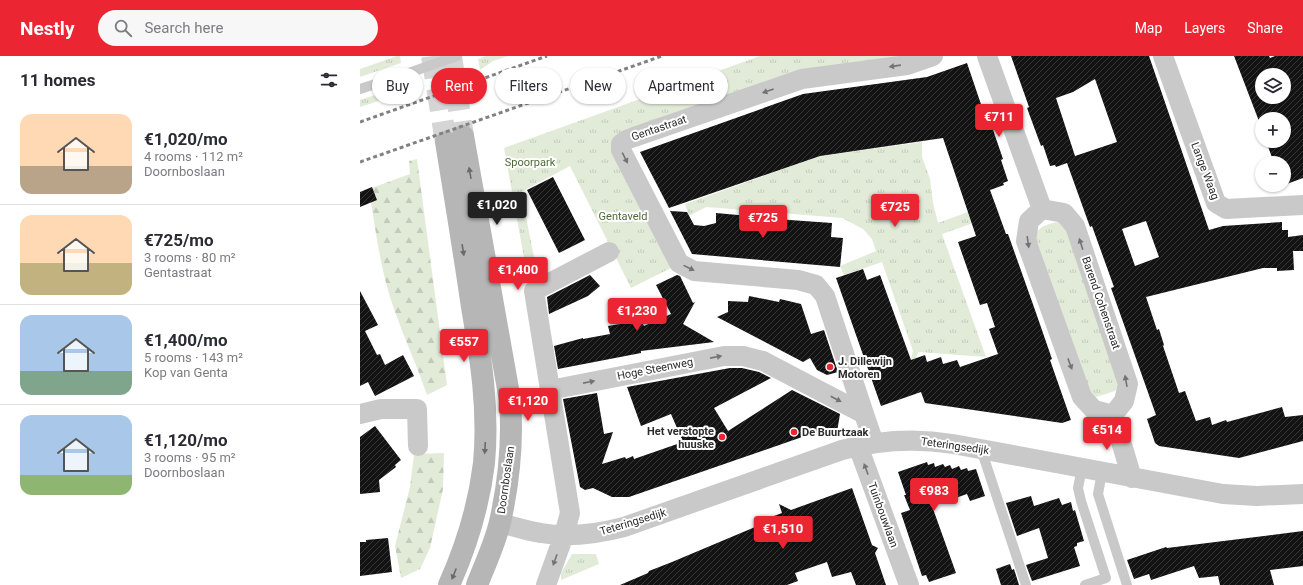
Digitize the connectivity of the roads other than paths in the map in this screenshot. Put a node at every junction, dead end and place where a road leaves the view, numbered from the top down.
1 (457, 56) edge
2 (933, 56) edge
3 (987, 56) edge
4 (1163, 56) edge
5 (360, 90) edge
6 (1303, 204) edge
7 (1042, 209) junction
8 (609, 252) dead end
9 (550, 390) junction
10 (360, 414) edge
11 (864, 414) junction
12 (1113, 415) junction
13 (866, 444) junction
14 (418, 446) dead end
15 (981, 449) junction
16 (1082, 468) junction
17 (1102, 472) junction
18 (1132, 478) junction
19 (1303, 494) edge
20 (500, 523) junction
21 (564, 535) junction
22 (449, 585) edge
23 (477, 585) edge
24 (546, 585) edge
25 (908, 585) edge
26 (1026, 585) edge
27 (1085, 585) edge
28 (1127, 585) edge

1 - 5 lane, bridge
2 -> 11 street, Gentastraat
3 - 7 street
4 - 6 street, Lange Waag
7 -> 12 street
12 -> 7 street, Barend Cohenstraat
8 - 9 street
9 -> 11 street, Hoge Steenweg
9 - 21 street
10 - 14 street
11 - 13 street
12 - 18 street
13 - 15 street, Teteringsedijk
13 - 21 street, Teteringsedijk
25 -> 13 street, Tuinbouwlaan
15 - 16 street, Teteringsedijk
15 - 26 lane
16 - 17 street, Teteringsedijk
16 - 27 lane
17 - 18 street, Teteringsedijk
17 - 28 lane
18 - 19 street, Teteringsedijk
20 - 21 street, Teteringsedijk
20 -> 22 main road, Doornboslaan
20 - 23 main road, Doornboslaan
21 -> 24 street

